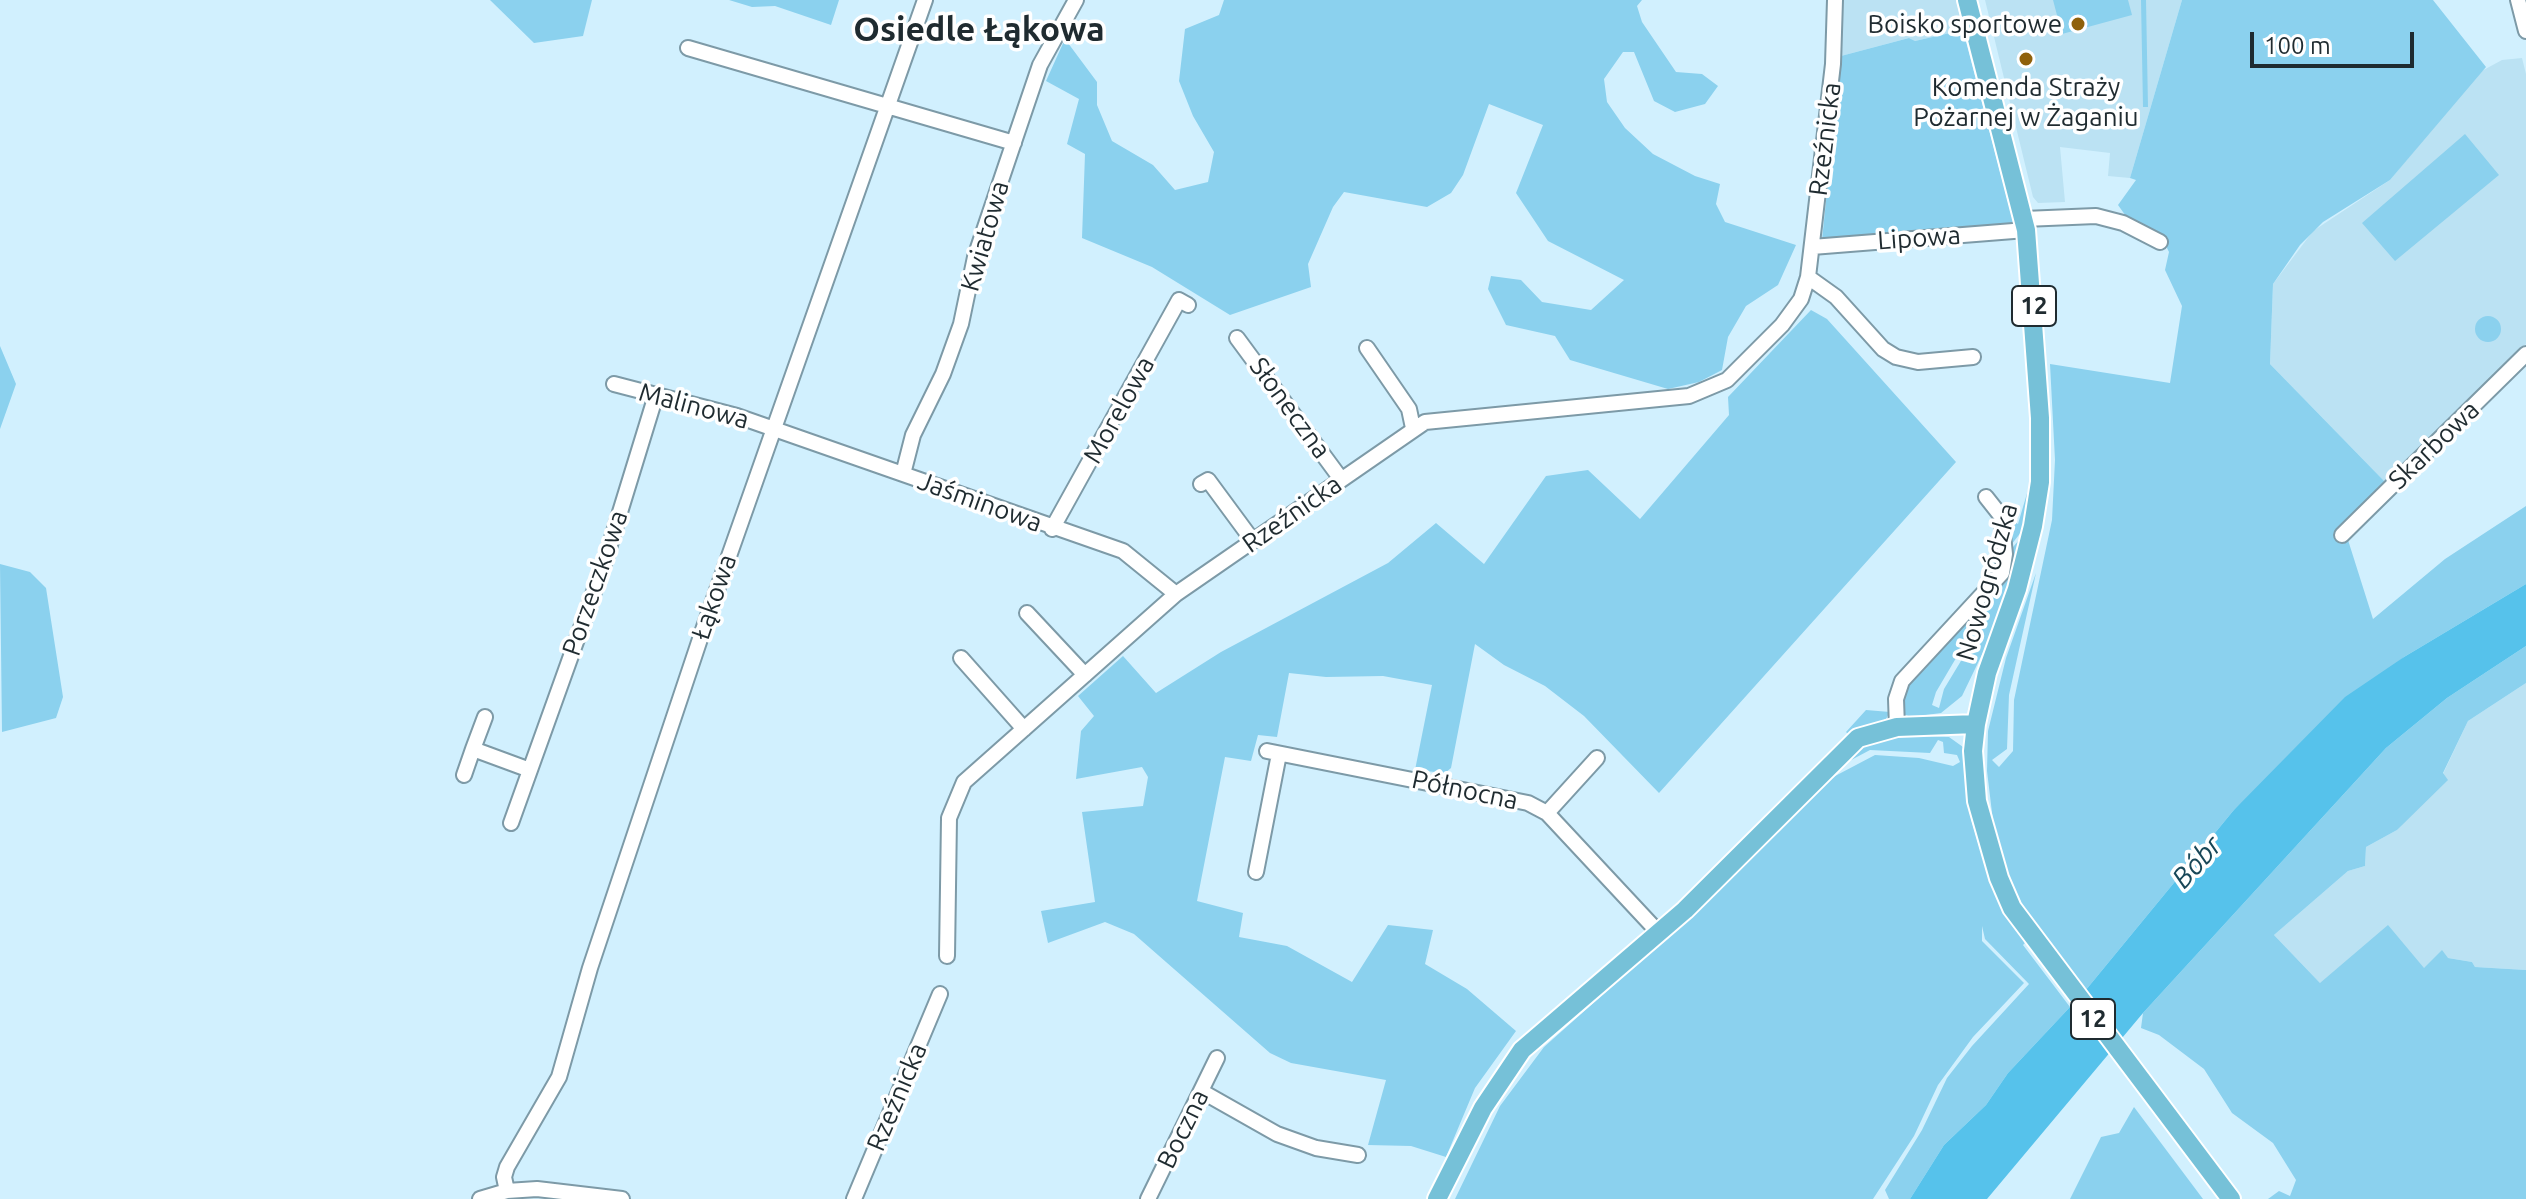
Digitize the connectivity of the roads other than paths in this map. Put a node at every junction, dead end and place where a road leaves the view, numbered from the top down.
1 (925, 0) edge
2 (1076, 0) edge
3 (1835, 0) edge
4 (1967, 0) edge
5 (2518, 0) edge
6 (2526, 31) edge
7 (688, 48) dead end
8 (890, 105) junction
9 (1014, 143) junction
10 (2025, 225) junction
11 (2160, 242) dead end
12 (1812, 247) junction
13 (1808, 277) junction
14 (1188, 305) dead end
15 (1237, 338) dead end
16 (1367, 348) dead end
17 (2526, 354) edge
18 (1973, 357) dead end
19 (614, 384) dead end
20 (656, 395) junction
21 (1413, 428) junction
22 (774, 429) junction
23 (903, 474) junction
24 (1341, 479) junction
25 (1201, 484) dead end
26 (1986, 497) dead end
27 (1052, 529) junction
28 (2342, 535) dead end
29 (1253, 541) junction
30 (1176, 594) junction
31 (1027, 613) dead end
32 (961, 658) dead end
33 (1085, 675) junction
34 (485, 717) dead end
35 (1976, 724) junction
36 (1897, 727) junction
37 (1024, 729) junction
38 (473, 749) junction
39 (1597, 758) dead end
40 (530, 770) junction
41 (464, 775) dead end
42 (1547, 813) junction
43 (511, 823) dead end
44 (1256, 872) dead end
45 (1659, 933) junction
46 (947, 956) dead end
47 (940, 994) dead end
48 (1217, 1058) dead end
49 (1201, 1091) junction
50 (1358, 1155) dead end
51 (507, 1191) junction
52 (480, 1199) edge
53 (622, 1199) edge
54 (854, 1199) edge
55 (1148, 1199) edge
56 (1437, 1199) edge
57 (2231, 1199) edge

1 - 8 street, Łąkowa
2 - 9 street, Kwiatowa
3 - 12 street, Rzeźnicka
4 - 10 main road, Nowogródzka / 12
5 - 6 street
7 - 8 street
8 - 9 street
8 - 22 street, Łąkowa
9 - 23 street, Kwiatowa
10 - 11 street, Lipowa
10 - 12 street, Lipowa
10 - 35 main road, Nowogródzka / 12
12 - 13 street, Rzeźnicka
13 - 18 street
13 - 21 street, Rzeźnicka
14 - 27 street, Morelowa
15 - 24 street, Słoneczna
16 - 21 street
17 - 28 street, Skarbowa
19 - 20 street, Malinowa
20 - 22 street, Malinowa
20 - 40 street, Porzeczkowa
21 - 24 street, Rzeźnicka
22 - 23 street, Jaśminowa
22 - 51 street, Łąkowa
23 - 27 street, Jaśminowa
24 - 29 street, Rzeźnicka
25 - 29 street
26 - 36 street, Nowogródzka
27 - 30 street, Jaśminowa
29 - 30 street, Rzeźnicka
30 - 33 street, Rzeźnicka
31 - 33 street
32 - 37 street
33 - 37 street, Rzeźnicka
34 - 38 street
35 - 36 main road
35 - 57 main road, 12
36 - 45 main road
37 - 46 street, Rzeźnicka
38 - 40 street
38 - 41 street
39 - 42 street
40 - 43 street, Porzeczkowa
42 - 44 street, Północna
42 - 45 street, Północna
45 - 56 main road
47 - 54 street, Rzeźnicka
48 - 49 street, Boczna
49 - 50 street
49 - 55 street, Boczna
51 - 52 street
51 - 53 street

